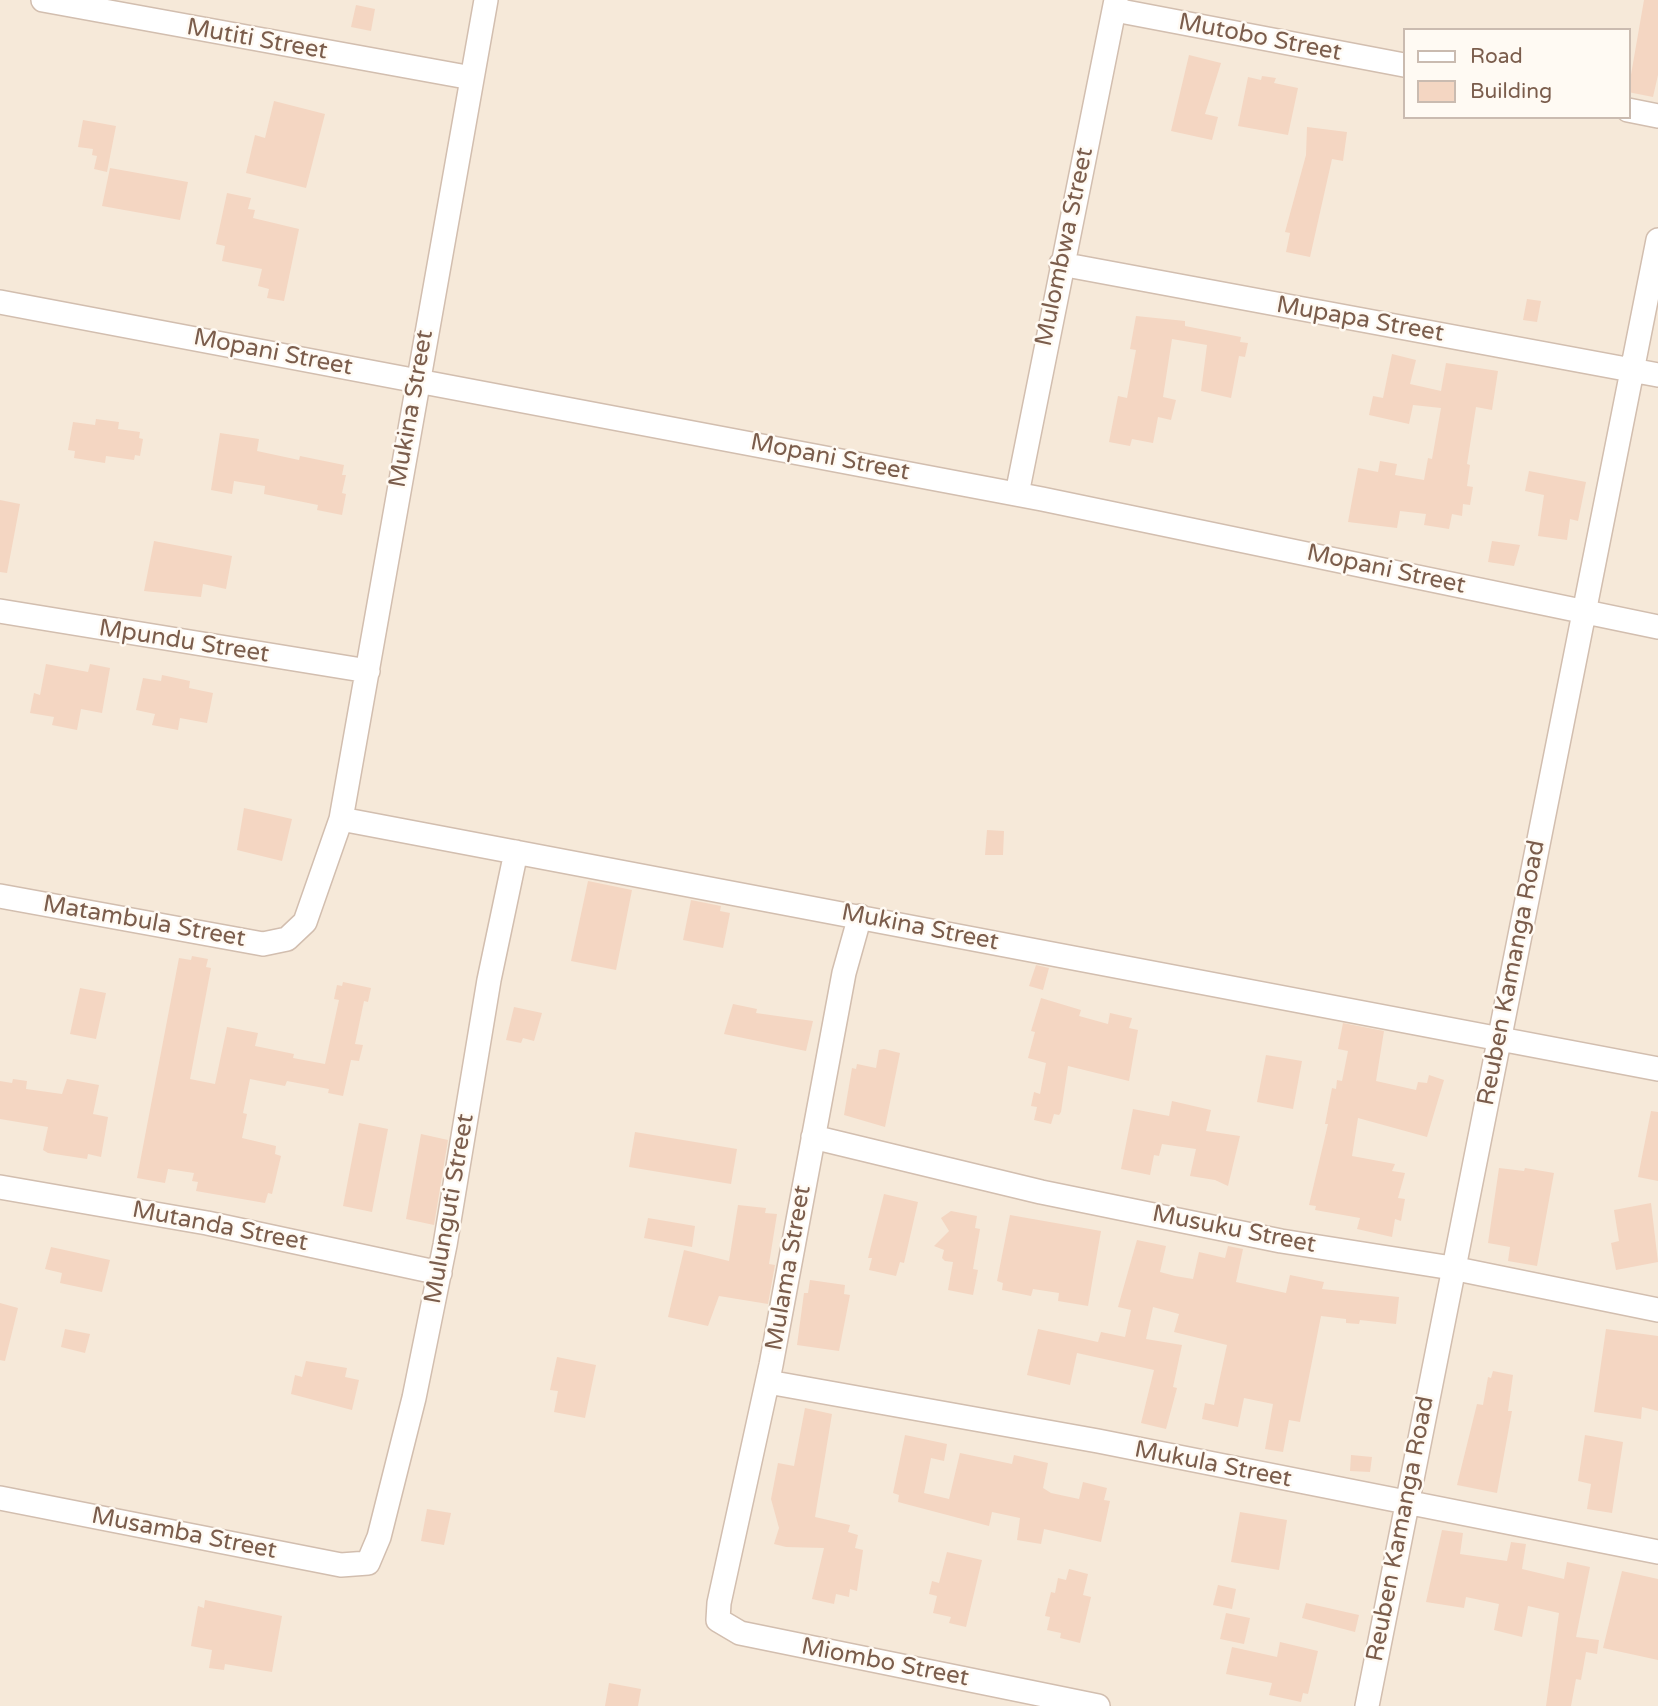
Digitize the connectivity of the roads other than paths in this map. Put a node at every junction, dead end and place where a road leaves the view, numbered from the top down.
1 (43, 0) edge
2 (486, 0) edge
3 (1115, 5) edge
4 (1402, 65) edge
5 (472, 78) junction
6 (1630, 110) edge
7 (1658, 116) edge
8 (1658, 240) edge
9 (1061, 264) junction
10 (0, 302) edge
11 (1632, 370) junction
12 (1658, 375) edge
13 (417, 380) junction
14 (1017, 494) junction
15 (0, 611) edge
16 (1583, 611) junction
17 (1658, 627) edge
18 (368, 671) junction
19 (341, 819) junction
20 (516, 852) junction
21 (0, 896) edge
22 (860, 916) junction
23 (287, 939) joint
24 (1499, 1038) junction
25 (1658, 1069) edge
26 (813, 1137) junction
27 (0, 1187) edge
28 (1452, 1268) junction
29 (440, 1273) junction
30 (1658, 1310) edge
31 (768, 1382) junction
32 (0, 1498) edge
33 (1406, 1504) junction
34 (1658, 1552) edge
35 (368, 1563) joint
36 (718, 1620) joint
37 (1098, 1706) edge
38 (1367, 1706) edge

1 - 5 street, Mutiti Street
2 - 5 street, Mukina Street
3 - 4 street, Mutobo Street
3 - 9 street, Mulombwa Street
5 - 13 street, Mukina Street
6 - 7 street
8 - 11 street, Reuben Kamanga Road
9 - 11 street, Mupapa Street
9 - 14 street, Mulombwa Street
10 - 13 street, Mopani Street
11 - 12 street, Mupapa Street
11 - 16 street, Reuben Kamanga Road
13 - 14 street, Mopani Street
13 - 18 street, Mukina Street
14 - 16 street, Mopani Street
15 - 18 street, Mpundu Street
16 - 17 street, Mopani Street
16 - 24 street, Reuben Kamanga Road
18 - 19 street, Mukina Street
19 - 20 street, Mukina Street
19 - 23 street, Mukina Street
20 - 22 street, Mukina Street
20 - 29 street, Mulunguti Street
21 - 23 street, Matambula Street
22 - 24 street, Mukina Street
22 - 26 street, Mulama Street
24 - 25 street, Mukina Street
24 - 28 street, Reuben Kamanga Road
26 - 28 street, Musuku Street
26 - 31 street, Mulama Street
27 - 29 street, Mutanda Street
28 - 30 street, Musuku Street
28 - 33 street, Reuben Kamanga Road
29 - 35 street, Mulunguti Street
31 - 33 street, Mukula Street
31 - 36 street, Mulama Street
32 - 35 street, Musamba Street
33 - 34 street, Mukula Street
33 - 38 street, Reuben Kamanga Road
36 - 37 street, Miombo Street

